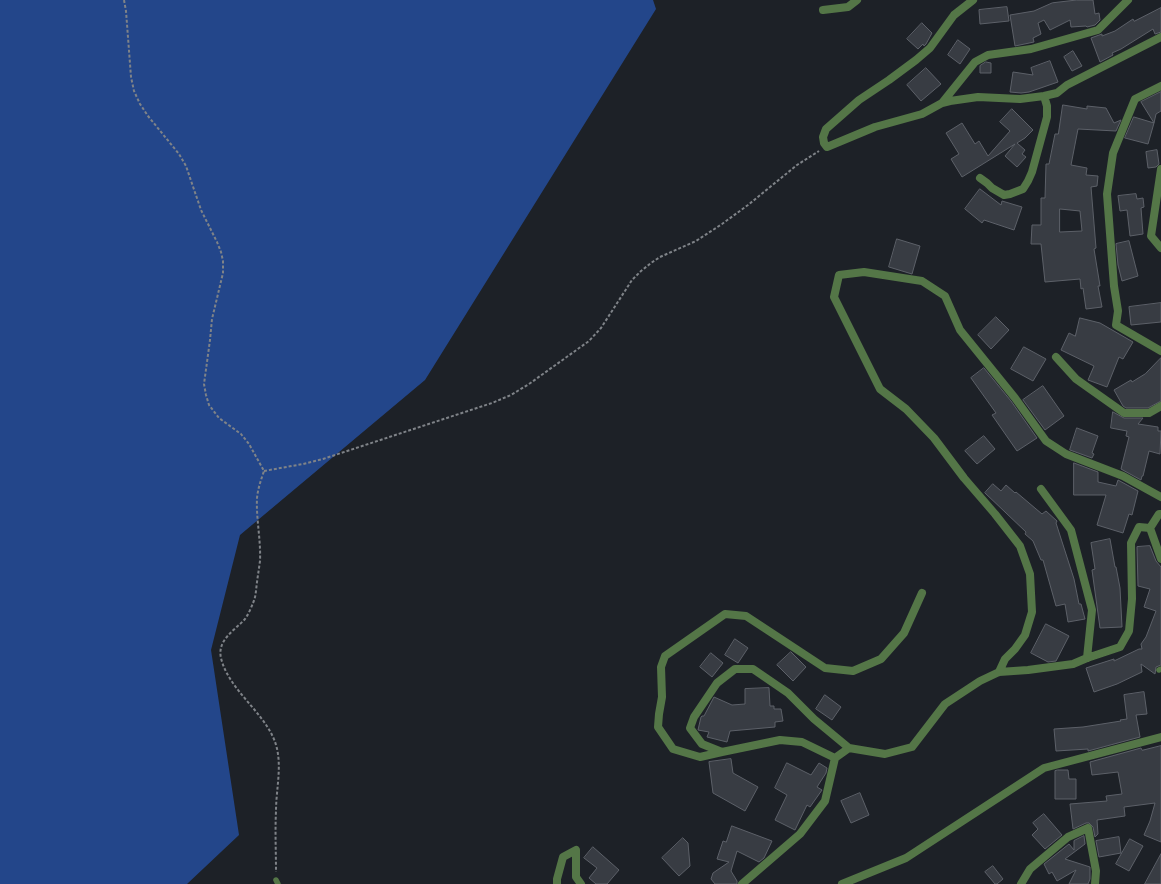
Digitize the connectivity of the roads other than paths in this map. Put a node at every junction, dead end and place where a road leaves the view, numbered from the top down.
1 (857, 0) edge
2 (973, 0) edge
3 (1128, 0) edge
4 (823, 10) dead end
5 (1161, 37) edge
6 (1161, 86) edge
7 (1044, 96) junction
8 (942, 103) junction
9 (1161, 169) edge
10 (980, 178) dead end
11 (1161, 248) edge
12 (1161, 351) edge
13 (1056, 357) dead end
14 (1161, 406) edge
15 (1041, 489) dead end
16 (1161, 497) edge
17 (1161, 514) edge
18 (1150, 528) junction
19 (1161, 559) edge
20 (922, 593) dead end
21 (1087, 658) junction
22 (999, 672) junction
23 (1161, 737) edge
24 (850, 748) junction
25 (722, 752) junction
26 (835, 758) junction
27 (557, 884) edge
28 (581, 884) edge
29 (742, 884) edge
30 (842, 884) edge
31 (1020, 884) edge
32 (1095, 884) edge

1 - 4 street
2 - 8 street
3 - 8 street
5 - 7 street
6 - 12 street
7 - 8 street
7 - 10 street
9 - 11 street
13 - 14 street
15 - 21 street
16 - 22 street
17 - 18 street
18 - 19 street
18 - 21 street
20 - 25 street
21 - 22 street
22 - 24 street
23 - 30 street
24 - 25 street
24 - 26 street
25 - 26 street
26 - 29 street
27 - 28 street
31 - 32 street

